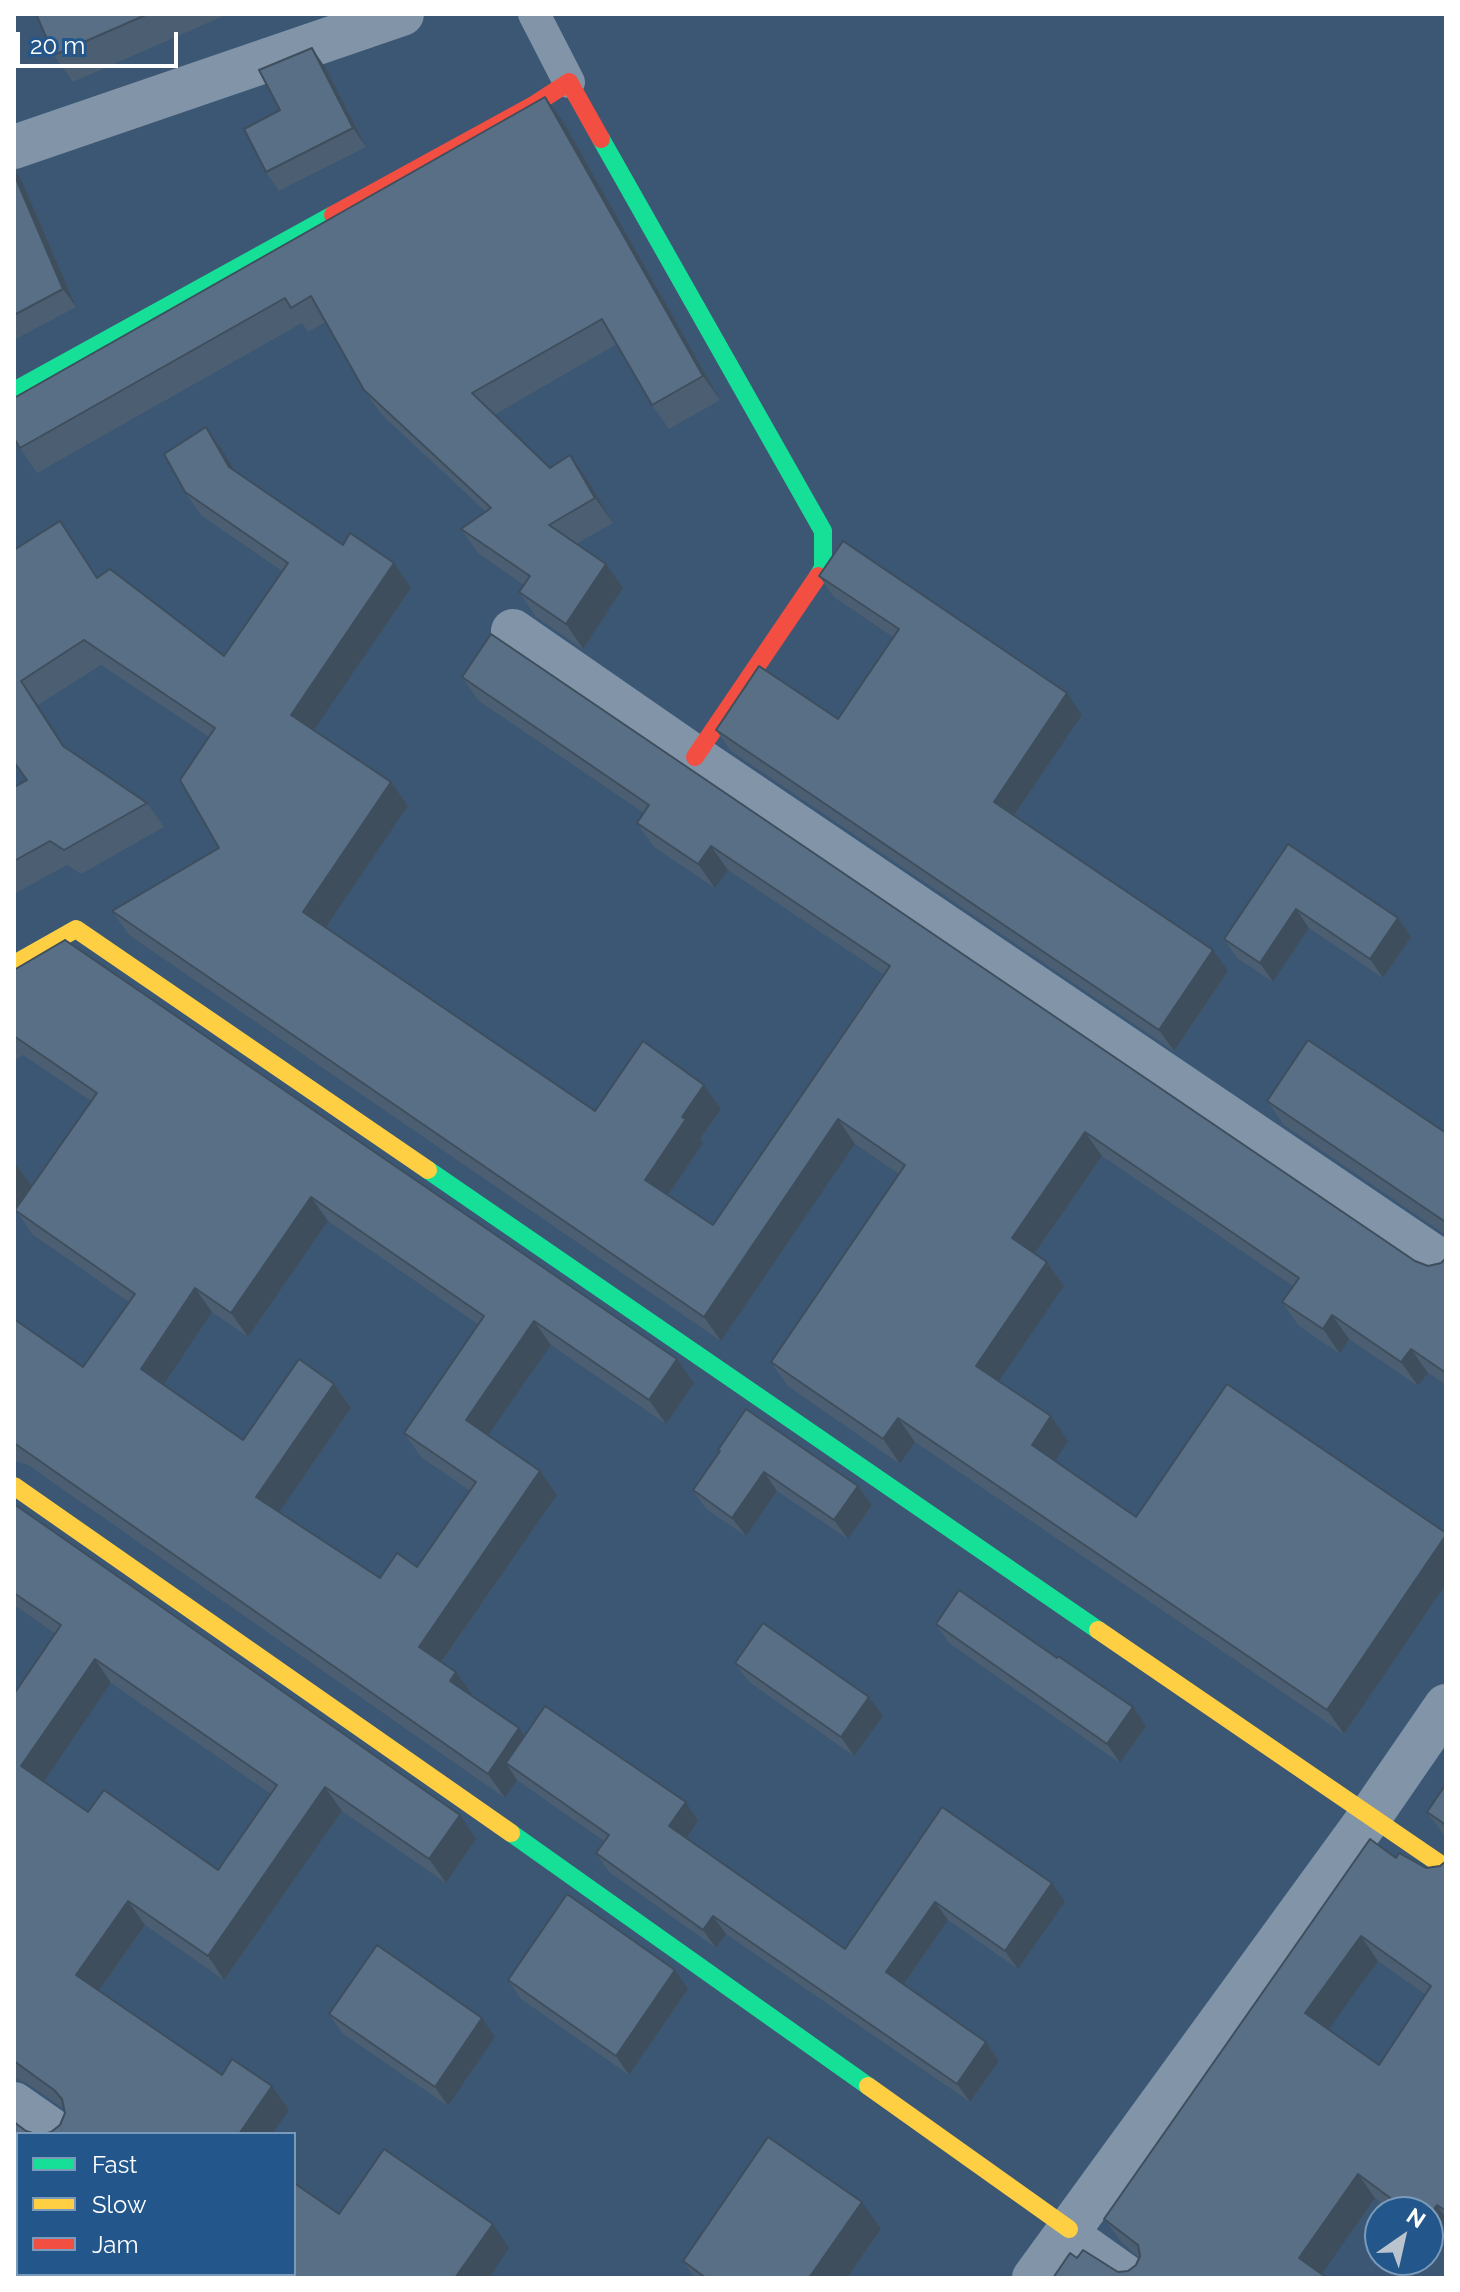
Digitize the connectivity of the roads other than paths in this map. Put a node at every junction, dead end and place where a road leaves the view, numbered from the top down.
1 (402, 14) edge
2 (534, 14) edge
3 (569, 82) junction
4 (14, 147) edge
5 (14, 391) edge
6 (513, 631) dead end
7 (695, 757) junction
8 (14, 964) edge
9 (1446, 1265) edge
10 (14, 1486) edge
11 (1446, 1706) edge
12 (1371, 1815) junction
13 (1446, 1868) edge
14 (14, 2104) edge
15 (54, 2132) edge
16 (1069, 2229) junction
17 (1034, 2278) edge
18 (1138, 2278) edge

1 - 4 street
2 - 3 lane
3 - 5 street
3 - 7 street
6 - 7 street
7 - 9 street
8 - 12 street
10 - 16 street
11 - 12 street
12 - 13 street
12 - 16 street
14 - 15 street
16 - 17 street
16 - 18 lane

